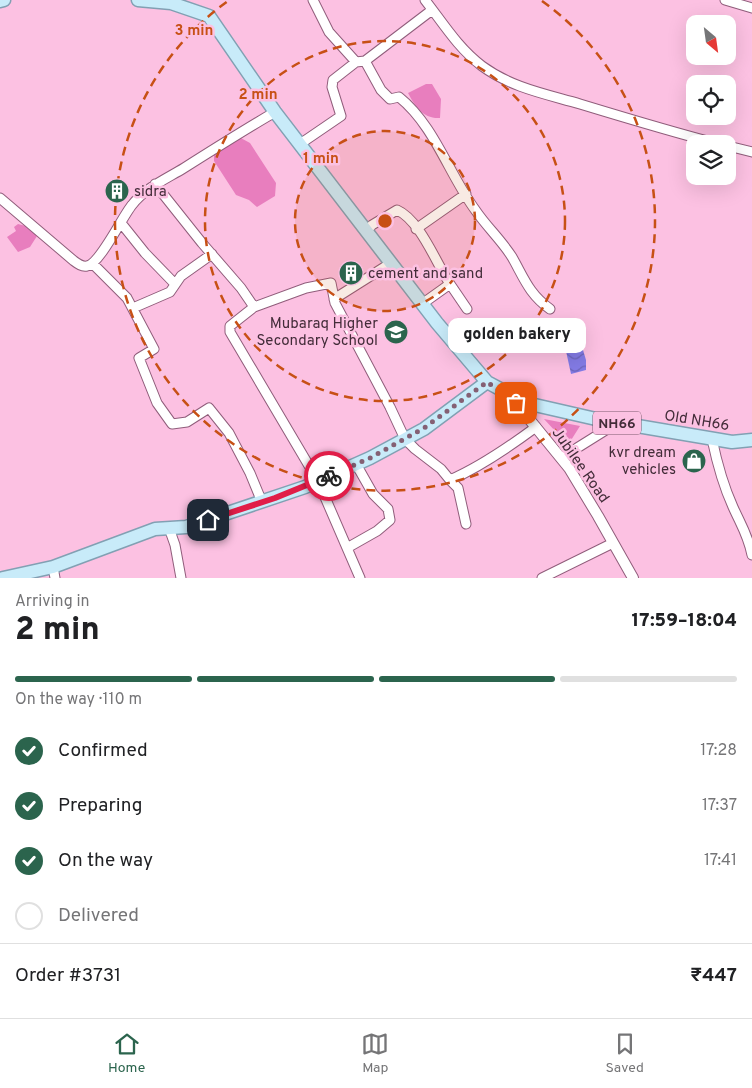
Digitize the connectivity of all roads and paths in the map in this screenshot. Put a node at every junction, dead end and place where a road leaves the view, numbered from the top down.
1 (4, 0) edge
2 (138, 0) edge
3 (313, 0) edge
4 (425, 0) edge
5 (725, 0) edge
6 (0, 1) edge
7 (170, 2) edge
8 (752, 8) edge
9 (432, 10) junction
10 (360, 62) junction
11 (274, 112) junction
12 (686, 135) edge
13 (300, 144) junction
14 (736, 148) edge
15 (752, 152) edge
16 (156, 184) junction
17 (466, 194) junction
18 (0, 198) edge
19 (121, 223) junction
20 (416, 228) junction
21 (366, 231) junction
22 (212, 254) junction
23 (391, 263) junction
24 (93, 264) junction
25 (175, 284) junction
26 (450, 284) junction
27 (334, 299) junction
28 (422, 304) junction
29 (254, 307) junction
30 (133, 308) junction
31 (467, 309) dead end
32 (550, 309) dead end
33 (487, 382) junction
34 (617, 423) junction
35 (536, 427) junction
36 (405, 439) junction
37 (712, 439) junction
38 (752, 440) edge
39 (561, 458) junction
40 (356, 464) junction
41 (450, 480) junction
42 (318, 481) junction
43 (262, 502) junction
44 (466, 524) dead end
45 (169, 528) junction
46 (613, 543) junction
47 (347, 548) junction
48 (752, 555) edge
49 (54, 573) edge
50 (3, 578) edge
51 (181, 578) edge
52 (360, 578) edge
53 (542, 578) edge
54 (633, 578) edge

1 - 6 main road
2 - 7 main road, Old NH66 / NH66
3 - 10 street
4 - 9 street
5 - 8 street
7 - 11 main road, Old NH66 / NH66
9 - 10 street
9 - 12 street
10 - 13 street
10 - 17 street
11 - 13 main road, Old NH66 / NH66
11 - 16 street
13 - 21 main road, Old NH66 / NH66
14 - 15 street
16 - 19 street
16 - 22 street
17 - 20 street
17 - 32 street
18 - 24 street
19 - 24 street
19 - 25 street
20 - 21 street
20 - 26 street
21 - 23 main road, Old NH66 / NH66
22 - 25 street
22 - 29 street
23 - 27 street
23 - 28 main road, Old NH66 / NH66
24 - 30 street
25 - 30 street
26 - 28 street
26 - 31 street
27 - 29 street
27 - 36 street
28 - 33 main road, Old NH66 / NH66
29 - 42 street
30 - 43 street
33 - 34 main road, Old NH66 / NH66
33 - 35 street, Jubilee Road
33 - 36 main road
34 - 37 main road, Old NH66 / NH66
34 - 39 street
35 - 39 street, Jubilee Road
35 - 41 street
36 - 40 main road
36 - 41 street
37 - 38 main road, Old NH66 / NH66
37 - 48 street
39 - 46 street, Jubilee Road
40 - 42 main road
40 - 47 street
41 - 44 street
42 - 43 main road
42 - 47 street
43 - 45 main road
45 - 49 main road
45 - 51 street
46 - 53 street
46 - 54 street, Jubilee Road
47 - 52 street
49 - 50 main road

